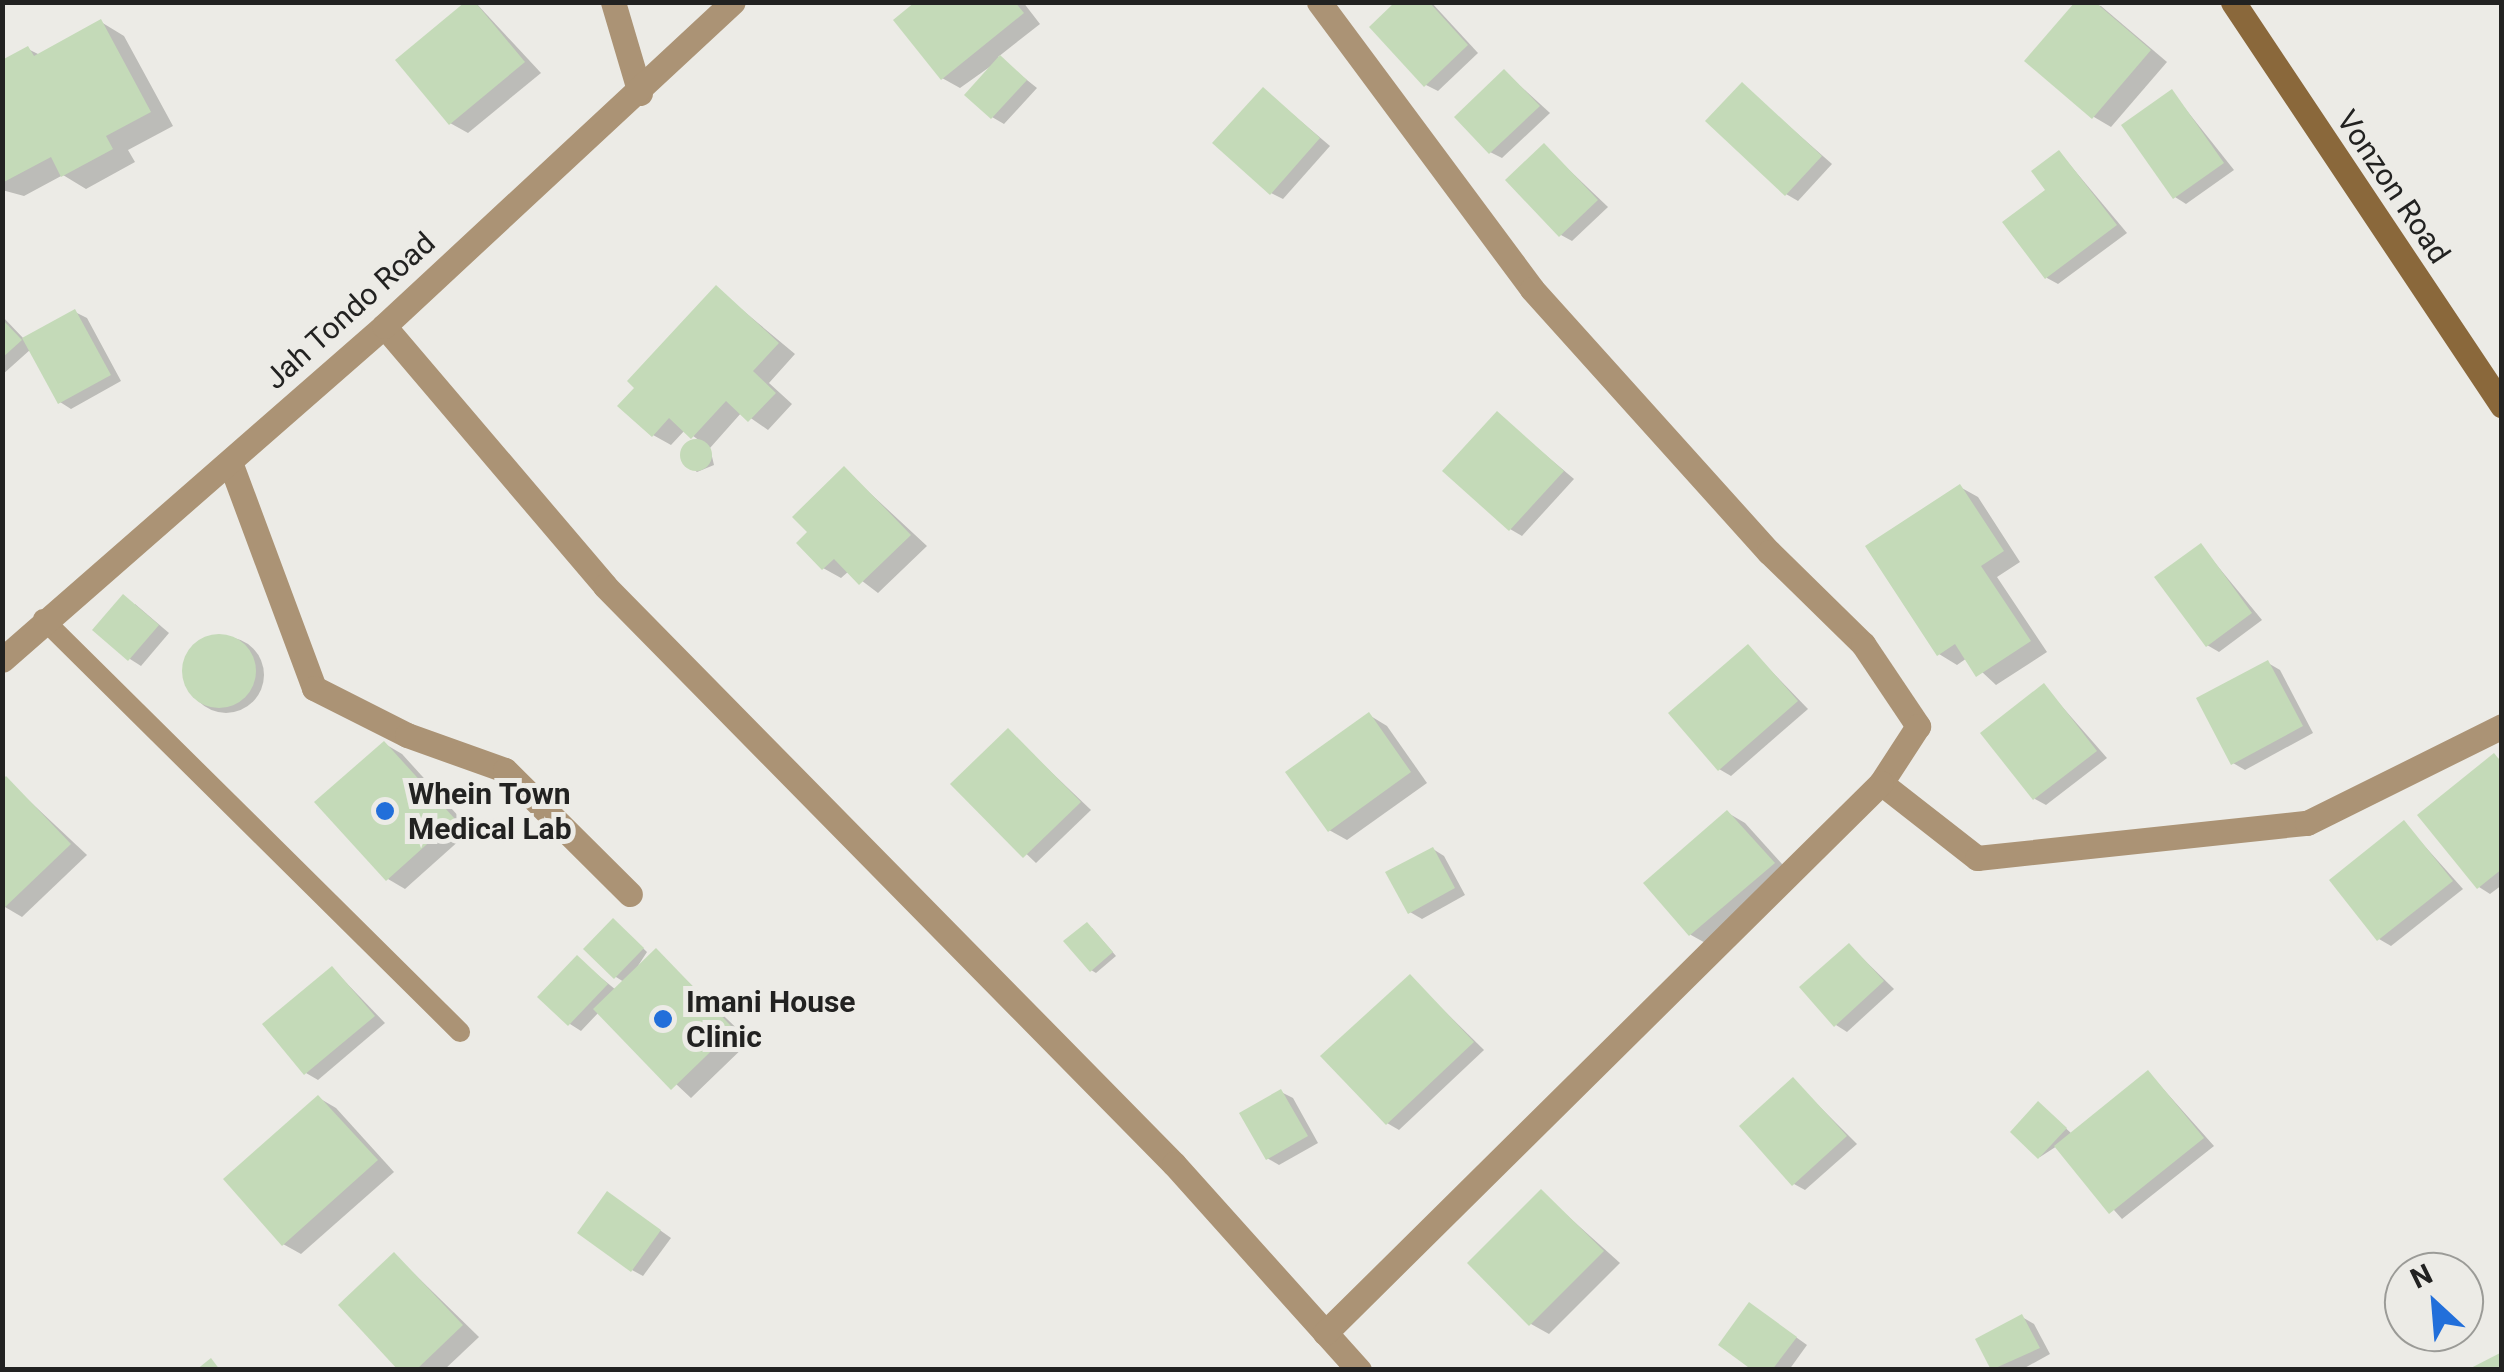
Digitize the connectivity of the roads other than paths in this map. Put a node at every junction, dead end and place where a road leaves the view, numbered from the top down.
1 (613, 2) edge
2 (733, 2) edge
3 (1319, 2) edge
4 (2234, 2) edge
5 (640, 93) junction
6 (384, 326) junction
7 (2502, 406) edge
8 (230, 462) junction
9 (43, 619) junction
10 (2, 660) edge
11 (2502, 726) edge
12 (1881, 783) junction
13 (630, 894) dead end
14 (460, 1032) dead end
15 (1325, 1333) junction
16 (1360, 1370) edge

1 - 5 street
2 - 5 street, Jah Tondo Road
3 - 12 street
4 - 7 street, Vonzon Road
5 - 6 street, Jah Tondo Road
6 - 8 street, Jah Tondo Road
6 - 15 street
8 - 9 street, Jah Tondo Road
8 - 13 street
9 - 10 street, Jah Tondo Road
9 - 14 lane
11 - 12 street
12 - 15 street
15 - 16 street

